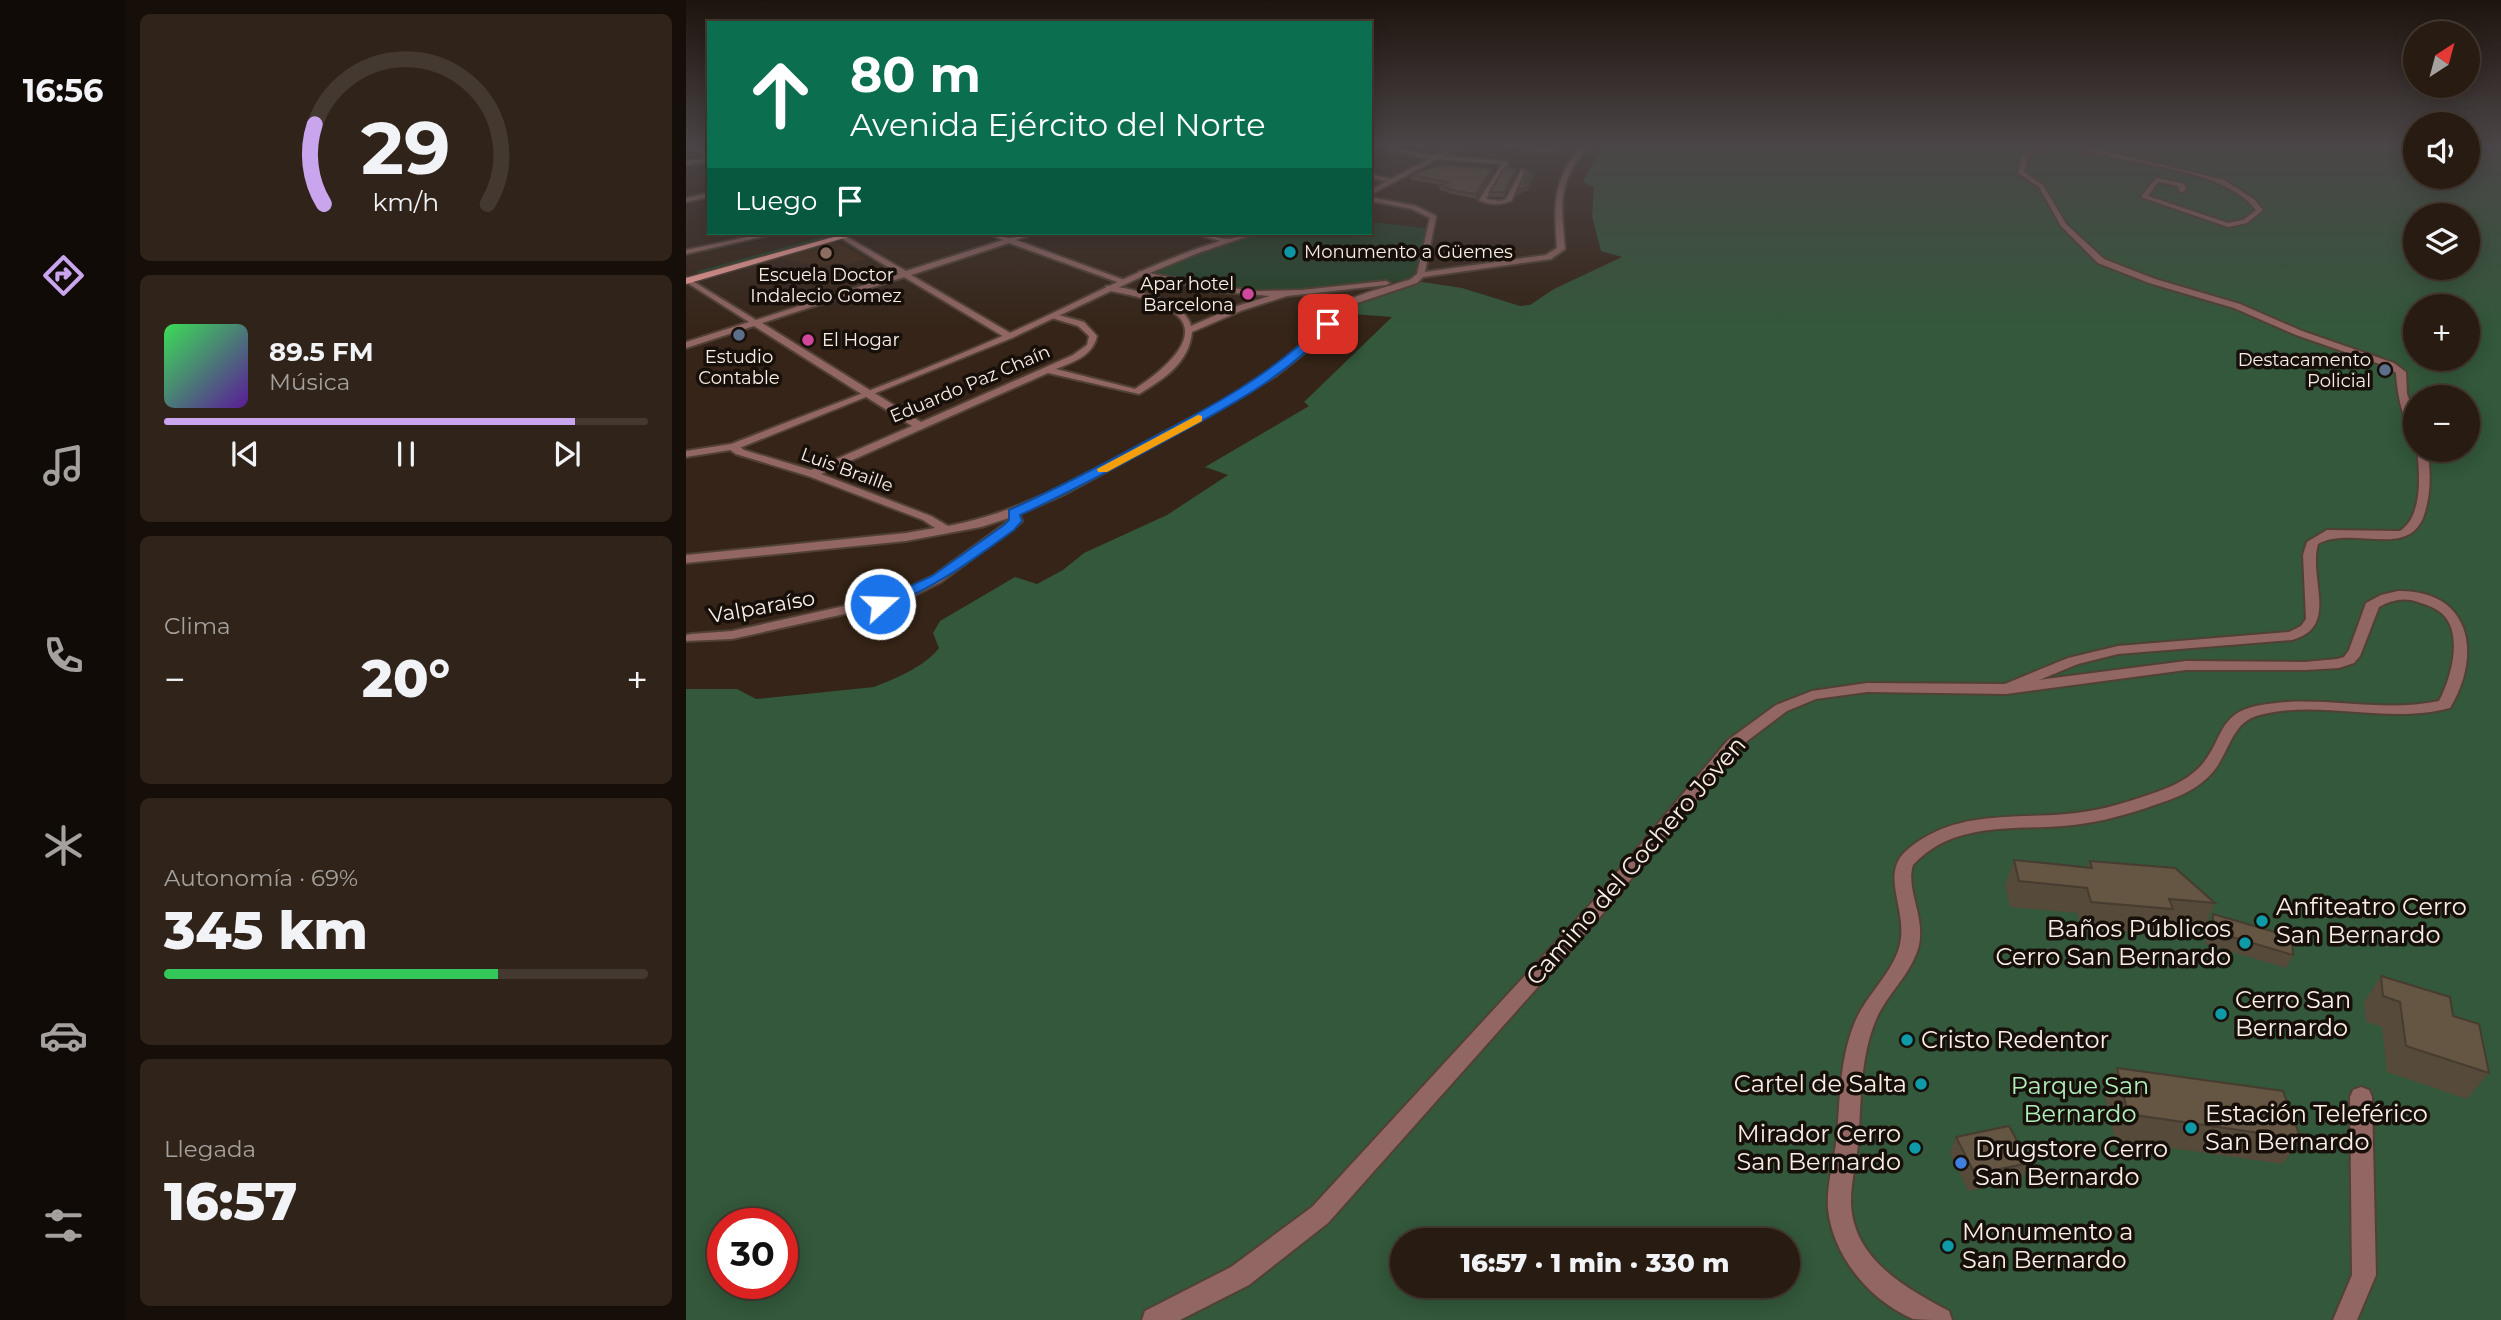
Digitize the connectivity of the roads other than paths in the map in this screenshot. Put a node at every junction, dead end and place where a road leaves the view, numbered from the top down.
1 (1406, 206) edge
2 (1558, 206) edge
3 (2052, 206) edge
4 (2170, 206) edge
5 (2257, 206) edge
6 (766, 235) edge
7 (822, 235) edge
8 (839, 235) edge
9 (995, 235) edge
10 (1026, 235) edge
11 (1247, 235) edge
12 (1230, 237) edge
13 (1010, 240) junction
14 (686, 252) edge
15 (1142, 273) junction
16 (904, 274) junction
17 (687, 278) edge
18 (1417, 278) junction
19 (1123, 281) junction
20 (1109, 288) junction
21 (1285, 293) junction
22 (1055, 316) junction
23 (757, 323) junction
24 (1188, 331) junction
25 (1009, 336) junction
26 (686, 345) edge
27 (1047, 370) junction
28 (867, 394) junction
29 (2403, 397) edge
30 (918, 425) junction
31 (733, 447) junction
32 (686, 454) edge
33 (2423, 462) edge
34 (811, 474) junction
35 (1013, 513) junction
36 (947, 530) junction
37 (686, 559) edge
38 (691, 638) dead end
39 (2003, 690) junction
40 (2361, 1097) dead end
41 (1154, 1320) edge
42 (1940, 1320) edge
43 (2345, 1320) edge

1 - 18 street
2 - 18 street
3 - 29 street
4 - 5 street
6 - 14 street
7 - 17 main road
8 - 16 street
8 - 17 main road
9 - 13 street
10 - 13 street
11 - 12 street
12 - 15 street
13 - 16 street
13 - 19 street
15 - 19 street
15 - 21 street
16 - 23 street
16 - 25 street
17 - 23 street
18 - 21 street
18 - 35 street
19 - 20 street
20 - 22 street
20 - 24 street
21 - 24 street
22 - 25 street
22 - 27 street, Eduardo Paz Chaín
23 - 26 street
23 - 28 street
24 - 27 street
25 - 28 street
27 - 30 street, Eduardo Paz Chaín
28 - 30 street
28 - 31 street
30 - 34 street, Eduardo Paz Chaín
31 - 32 street
31 - 34 street, Luis Braille
33 - 39 street
34 - 36 street, Luis Braille
35 - 36 street
35 - 38 street, Valparaíso
36 - 37 street
39 - 41 street, Camino del Cochero Joven
39 - 42 street, Camino del Cochero Joven
40 - 43 street

